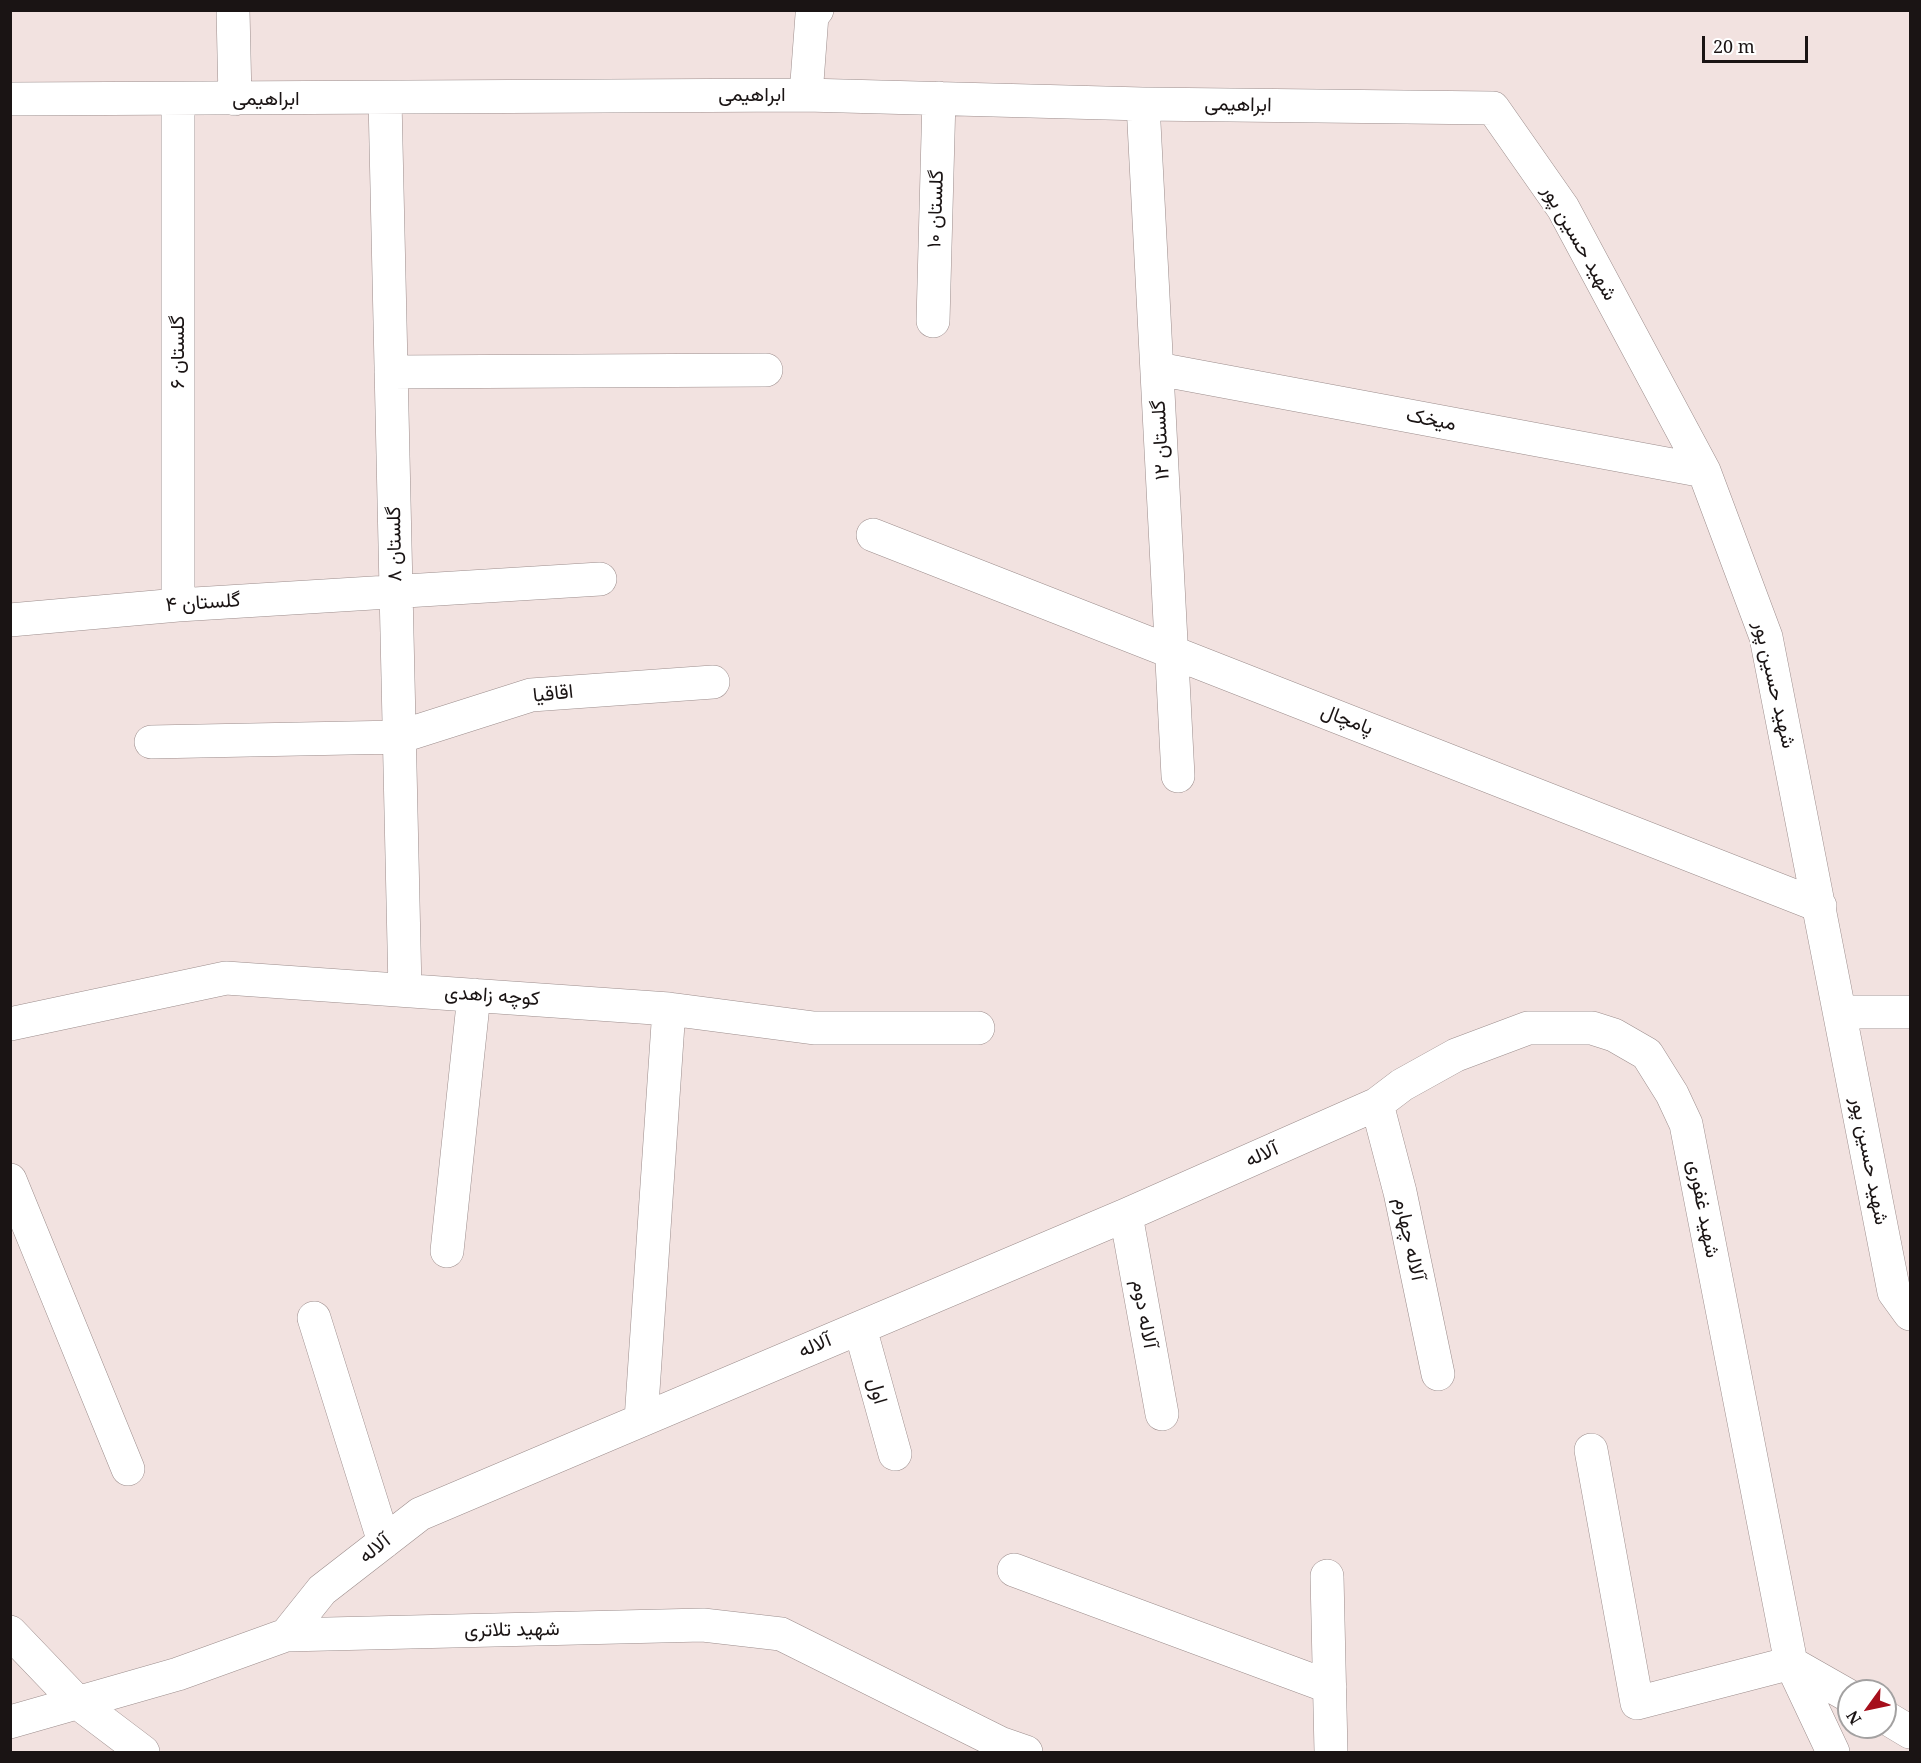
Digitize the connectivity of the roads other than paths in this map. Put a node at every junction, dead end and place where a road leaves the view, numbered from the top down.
1 (233, 10) edge
2 (817, 10) edge
3 (806, 95) junction
4 (939, 98) junction
5 (10, 99) edge
6 (178, 99) junction
7 (235, 99) junction
8 (385, 99) junction
9 (1143, 104) junction
10 (1493, 108) joint
11 (933, 321) dead end
12 (1158, 369) junction
13 (766, 370) dead end
14 (391, 372) junction
15 (1704, 471) junction
16 (873, 535) dead end
17 (600, 579) dead end
18 (396, 590) junction
19 (178, 605) junction
20 (10, 620) edge
21 (1172, 652) junction
22 (712, 682) dead end
23 (399, 738) junction
24 (151, 742) dead end
25 (1178, 776) dead end
26 (1820, 906) junction
27 (405, 990) junction
28 (474, 995) junction
29 (669, 1009) junction
30 (1840, 1012) junction
31 (1911, 1012) edge
32 (10, 1024) edge
33 (978, 1028) dead end
34 (1377, 1104) junction
35 (10, 1180) edge
36 (1126, 1215) junction
37 (447, 1251) dead end
38 (1911, 1314) edge
39 (314, 1318) dead end
40 (860, 1328) junction
41 (1438, 1374) dead end
42 (1162, 1414) dead end
43 (641, 1420) junction
44 (1591, 1450) dead end
45 (895, 1454) dead end
46 (128, 1469) dead end
47 (384, 1542) junction
48 (1014, 1570) dead end
49 (1327, 1576) dead end
50 (10, 1632) edge
51 (286, 1635) junction
52 (1791, 1663) junction
53 (1330, 1687) junction
54 (1837, 1689) edge
55 (77, 1702) junction
56 (10, 1722) edge
57 (1897, 1724) edge
58 (1911, 1732) edge
59 (143, 1752) edge
60 (1026, 1752) edge
61 (1331, 1752) edge
62 (1833, 1752) edge

1 - 7 street
2 - 3 street
3 - 4 street, ابراهیمی
3 - 8 street, ابراهیمی
4 - 9 street, ابراهیمی
4 - 11 street, گلستان ۱۰
5 - 6 street, ابراهیمی
6 - 7 street, ابراهیمی
6 - 19 street, گلستان ۶
7 - 8 street, ابراهیمی
8 - 14 street, گلستان ۸
9 - 10 street, ابراهیمی
9 - 12 street, گلستان ۱۲
10 - 15 street, شهید حسین پور
12 - 15 street, میخک
12 - 21 street, گلستان ۱۲
13 - 14 street
14 - 18 street, گلستان ۸
15 - 26 street, شهید حسین پور
16 - 21 street, پامچال
17 - 18 street, گلستان ۴
18 - 19 street, گلستان ۴
18 - 23 street, گلستان ۸
19 - 20 street, گلستان ۴
21 - 25 street, گلستان ۱۲
21 - 26 street, پامچال
22 - 23 street, اقاقیا
23 - 24 street, اقاقیا
23 - 27 street, گلستان ۸
26 - 30 street, شهید حسین پور
27 - 28 street, کوچه زاهدی
27 - 32 street, کوچه زاهدی
28 - 29 street, کوچه زاهدی
28 - 37 street
29 - 33 street, کوچه زاهدی
29 - 43 street
30 - 31 street
30 - 38 street, شهید حسین پور
34 - 36 street, آلاله
34 - 41 street, آلاله چهارم
34 - 52 street, شهید غفوری
35 - 46 street
36 - 40 street, آلاله
36 - 42 street, آلاله دوم
39 - 47 street
40 - 43 street, آلاله
40 - 45 street, اول
43 - 47 street, آلاله
44 - 52 street
47 - 51 street, آلاله
48 - 53 street
49 - 53 street
50 - 55 street
51 - 55 street, شهید تلاتری
51 - 60 street, شهید تلاتری
52 - 54 street
52 - 62 street, شهید غفوری
53 - 61 street
55 - 56 street, شهید تلاتری
55 - 59 street
57 - 58 street

